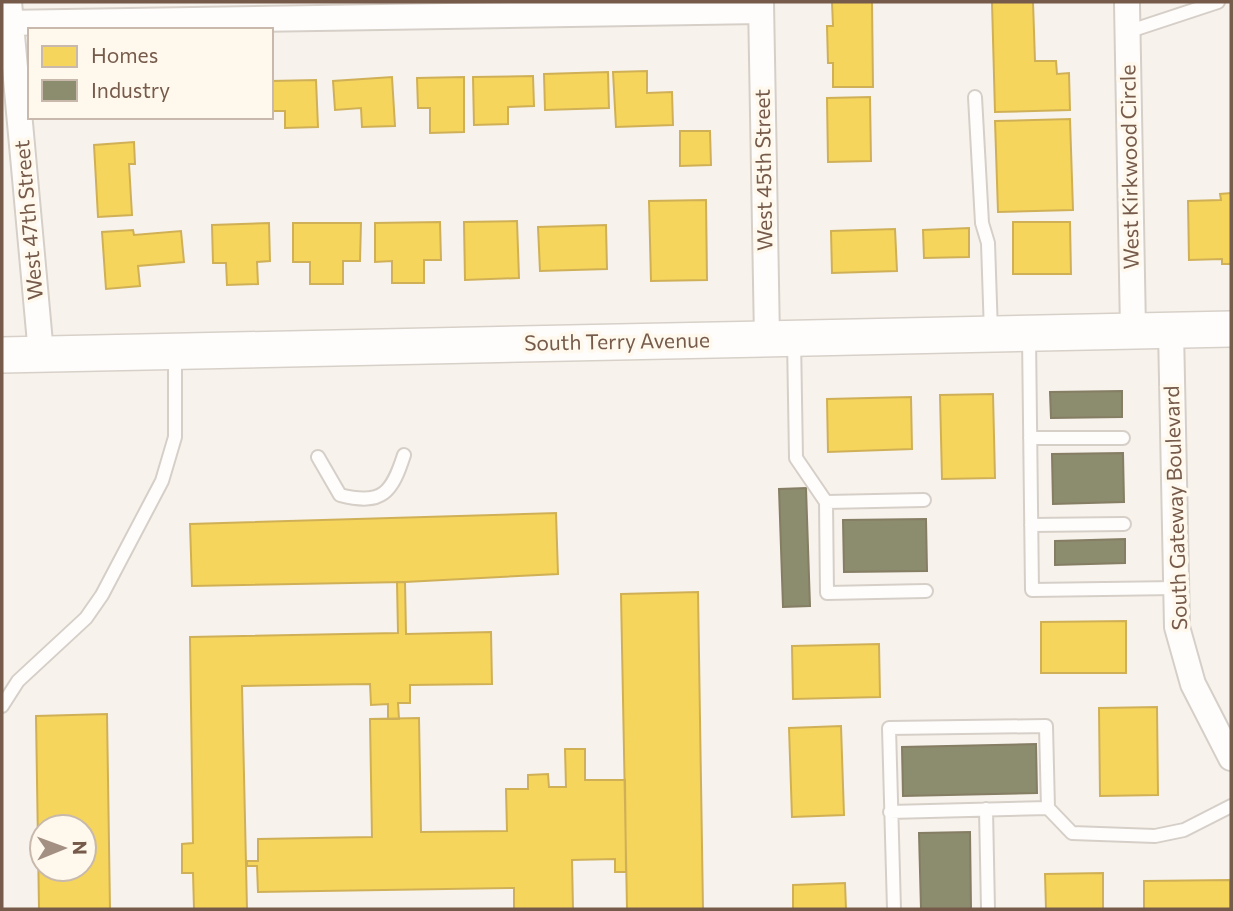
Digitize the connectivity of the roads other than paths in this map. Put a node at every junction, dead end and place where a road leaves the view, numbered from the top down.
1 (1218, 2) edge
2 (1128, 3) edge
3 (761, 6) edge
4 (608, 8) edge
5 (7, 16) edge
6 (1127, 32) junction
7 (975, 97) dead end
8 (1231, 329) edge
9 (1133, 330) junction
10 (1171, 330) junction
11 (1029, 332) junction
12 (991, 334) junction
13 (781, 339) junction
14 (175, 352) junction
15 (41, 354) junction
16 (2, 355) edge
17 (1030, 438) junction
18 (1123, 438) dead end
19 (404, 454) dead end
20 (318, 457) dead end
21 (924, 500) dead end
22 (826, 502) junction
23 (1124, 524) dead end
24 (1031, 525) junction
25 (1176, 588) junction
26 (926, 591) dead end
27 (2, 706) edge
28 (1231, 758) edge
29 (1231, 806) edge
30 (1048, 808) junction
31 (986, 809) junction
32 (890, 812) junction
33 (894, 909) edge
34 (988, 909) edge

1 - 6 lane
2 - 6 street, West Kirkwood Circle
3 - 4 street
3 - 13 street, West 45th Street
4 - 5 street
5 - 15 street, West 47th Street
6 - 9 street, West Kirkwood Circle
7 - 12 lane
8 - 10 street, South Terry Avenue
9 - 10 street, South Terry Avenue
9 - 11 street, South Terry Avenue
10 - 25 street, South Gateway Boulevard
11 - 12 street, South Terry Avenue
11 - 17 lane
12 - 13 street, South Terry Avenue
13 - 14 street, South Terry Avenue
13 - 22 lane
14 - 15 street, South Terry Avenue
14 - 27 lane
15 - 16 street, South Terry Avenue
17 - 18 lane
17 - 24 lane
19 - 20 lane
21 - 22 lane
22 - 26 lane
23 - 24 lane
24 - 25 lane
25 - 28 street, South Gateway Boulevard
29 - 30 lane
30 - 31 lane
30 - 32 lane
31 - 32 lane
31 - 34 lane
32 - 33 lane

